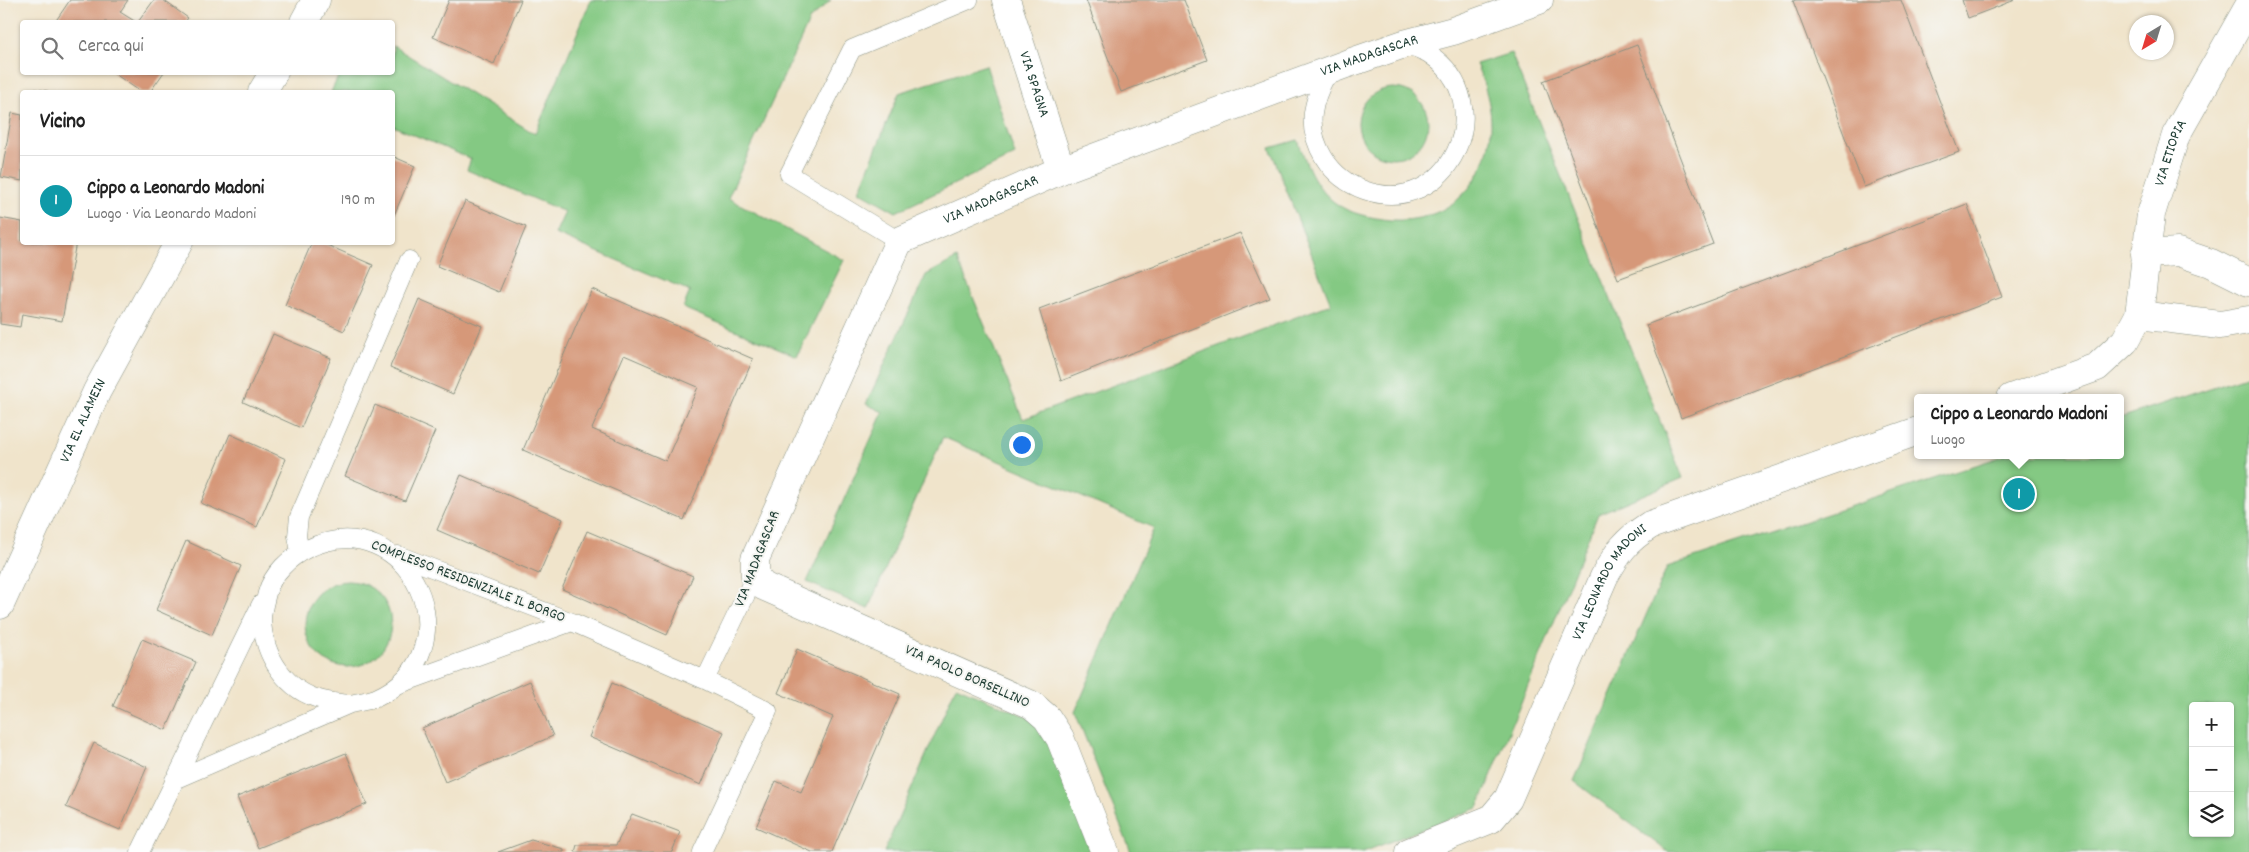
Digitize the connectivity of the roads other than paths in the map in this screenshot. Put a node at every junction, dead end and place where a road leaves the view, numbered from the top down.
1 (316, 0) edge
2 (969, 0) edge
3 (1006, 0) edge
4 (1539, 0) edge
5 (2249, 6) edge
6 (305, 20) edge
7 (1404, 44) junction
8 (1328, 72) junction
9 (272, 75) edge
10 (263, 90) edge
11 (1061, 170) junction
12 (899, 241) junction
13 (177, 245) edge
14 (2145, 254) junction
15 (408, 260) dead end
16 (2249, 282) edge
17 (2139, 315) junction
18 (2249, 320) edge
19 (2022, 394) edge
20 (1914, 432) edge
21 (365, 541) junction
22 (300, 552) junction
23 (755, 576) junction
24 (268, 590) junction
25 (0, 605) edge
26 (572, 622) junction
27 (704, 680) junction
28 (397, 685) junction
29 (350, 704) junction
30 (174, 780) junction
31 (140, 852) edge
32 (702, 852) edge
33 (1105, 852) edge
34 (1409, 852) edge

1 - 6 street
2 - 12 lane
3 - 11 street, VIA SPAGNA
4 - 7 street, VIA MADAGASCAR
5 - 14 street, VIA ETIOPIA
7 - 8 street, VIA MADAGASCAR
7 - 8 lane
8 - 11 street, VIA MADAGASCAR
9 - 10 street
11 - 12 street, VIA MADAGASCAR
12 - 23 street, VIA MADAGASCAR
13 - 25 street, VIA EL ALAMEIN
14 - 16 street
14 - 17 street, VIA ETIOPIA
15 - 22 lane
17 - 18 street
17 - 19 street
20 - 34 street, VIA LEONARDO MADONI
21 - 22 lane
21 - 26 lane, COMPLESSO RESIDENZIALE IL BORGO
21 - 28 lane
22 - 24 lane
23 - 27 lane, VIA MADAGASCAR
23 - 33 street, VIA PAOLO BORSELLINO
24 - 29 lane
24 - 30 lane
26 - 27 lane, COMPLESSO RESIDENZIALE IL BORGO
26 - 28 lane, COMPLESSO RESIDENZIALE IL BORGO
27 - 32 lane, COMPLESSO RESIDENZIALE IL BORGO
28 - 29 lane
29 - 30 lane
30 - 31 lane

